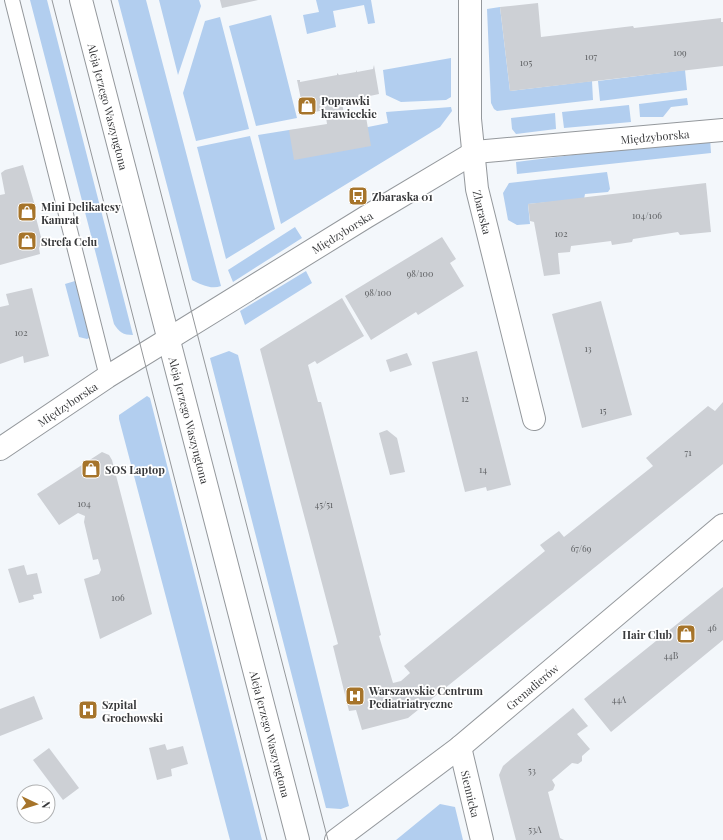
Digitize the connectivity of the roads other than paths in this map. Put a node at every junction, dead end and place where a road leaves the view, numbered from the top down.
1 (12, 0) edge
2 (81, 0) edge
3 (470, 0) edge
4 (723, 130) edge
5 (475, 152) junction
6 (168, 339) junction
7 (107, 378) junction
8 (534, 419) dead end
9 (0, 449) edge
10 (723, 525) edge
11 (460, 747) junction
12 (298, 840) edge
13 (336, 840) edge
14 (482, 840) edge

1 - 7 lane
2 - 6 street, Aleja Jerzego Waszyngtona
3 - 5 street, Zbaraska
4 - 5 street, Międzyborska
5 - 6 street, Międzyborska
5 - 8 street, Zbaraska
6 - 7 street, Międzyborska
6 - 12 street, Aleja Jerzego Waszyngtona
7 - 9 street, Międzyborska
10 - 11 street, Grenadierów
11 - 13 street, Grenadierów
11 - 14 street, Siennicka

